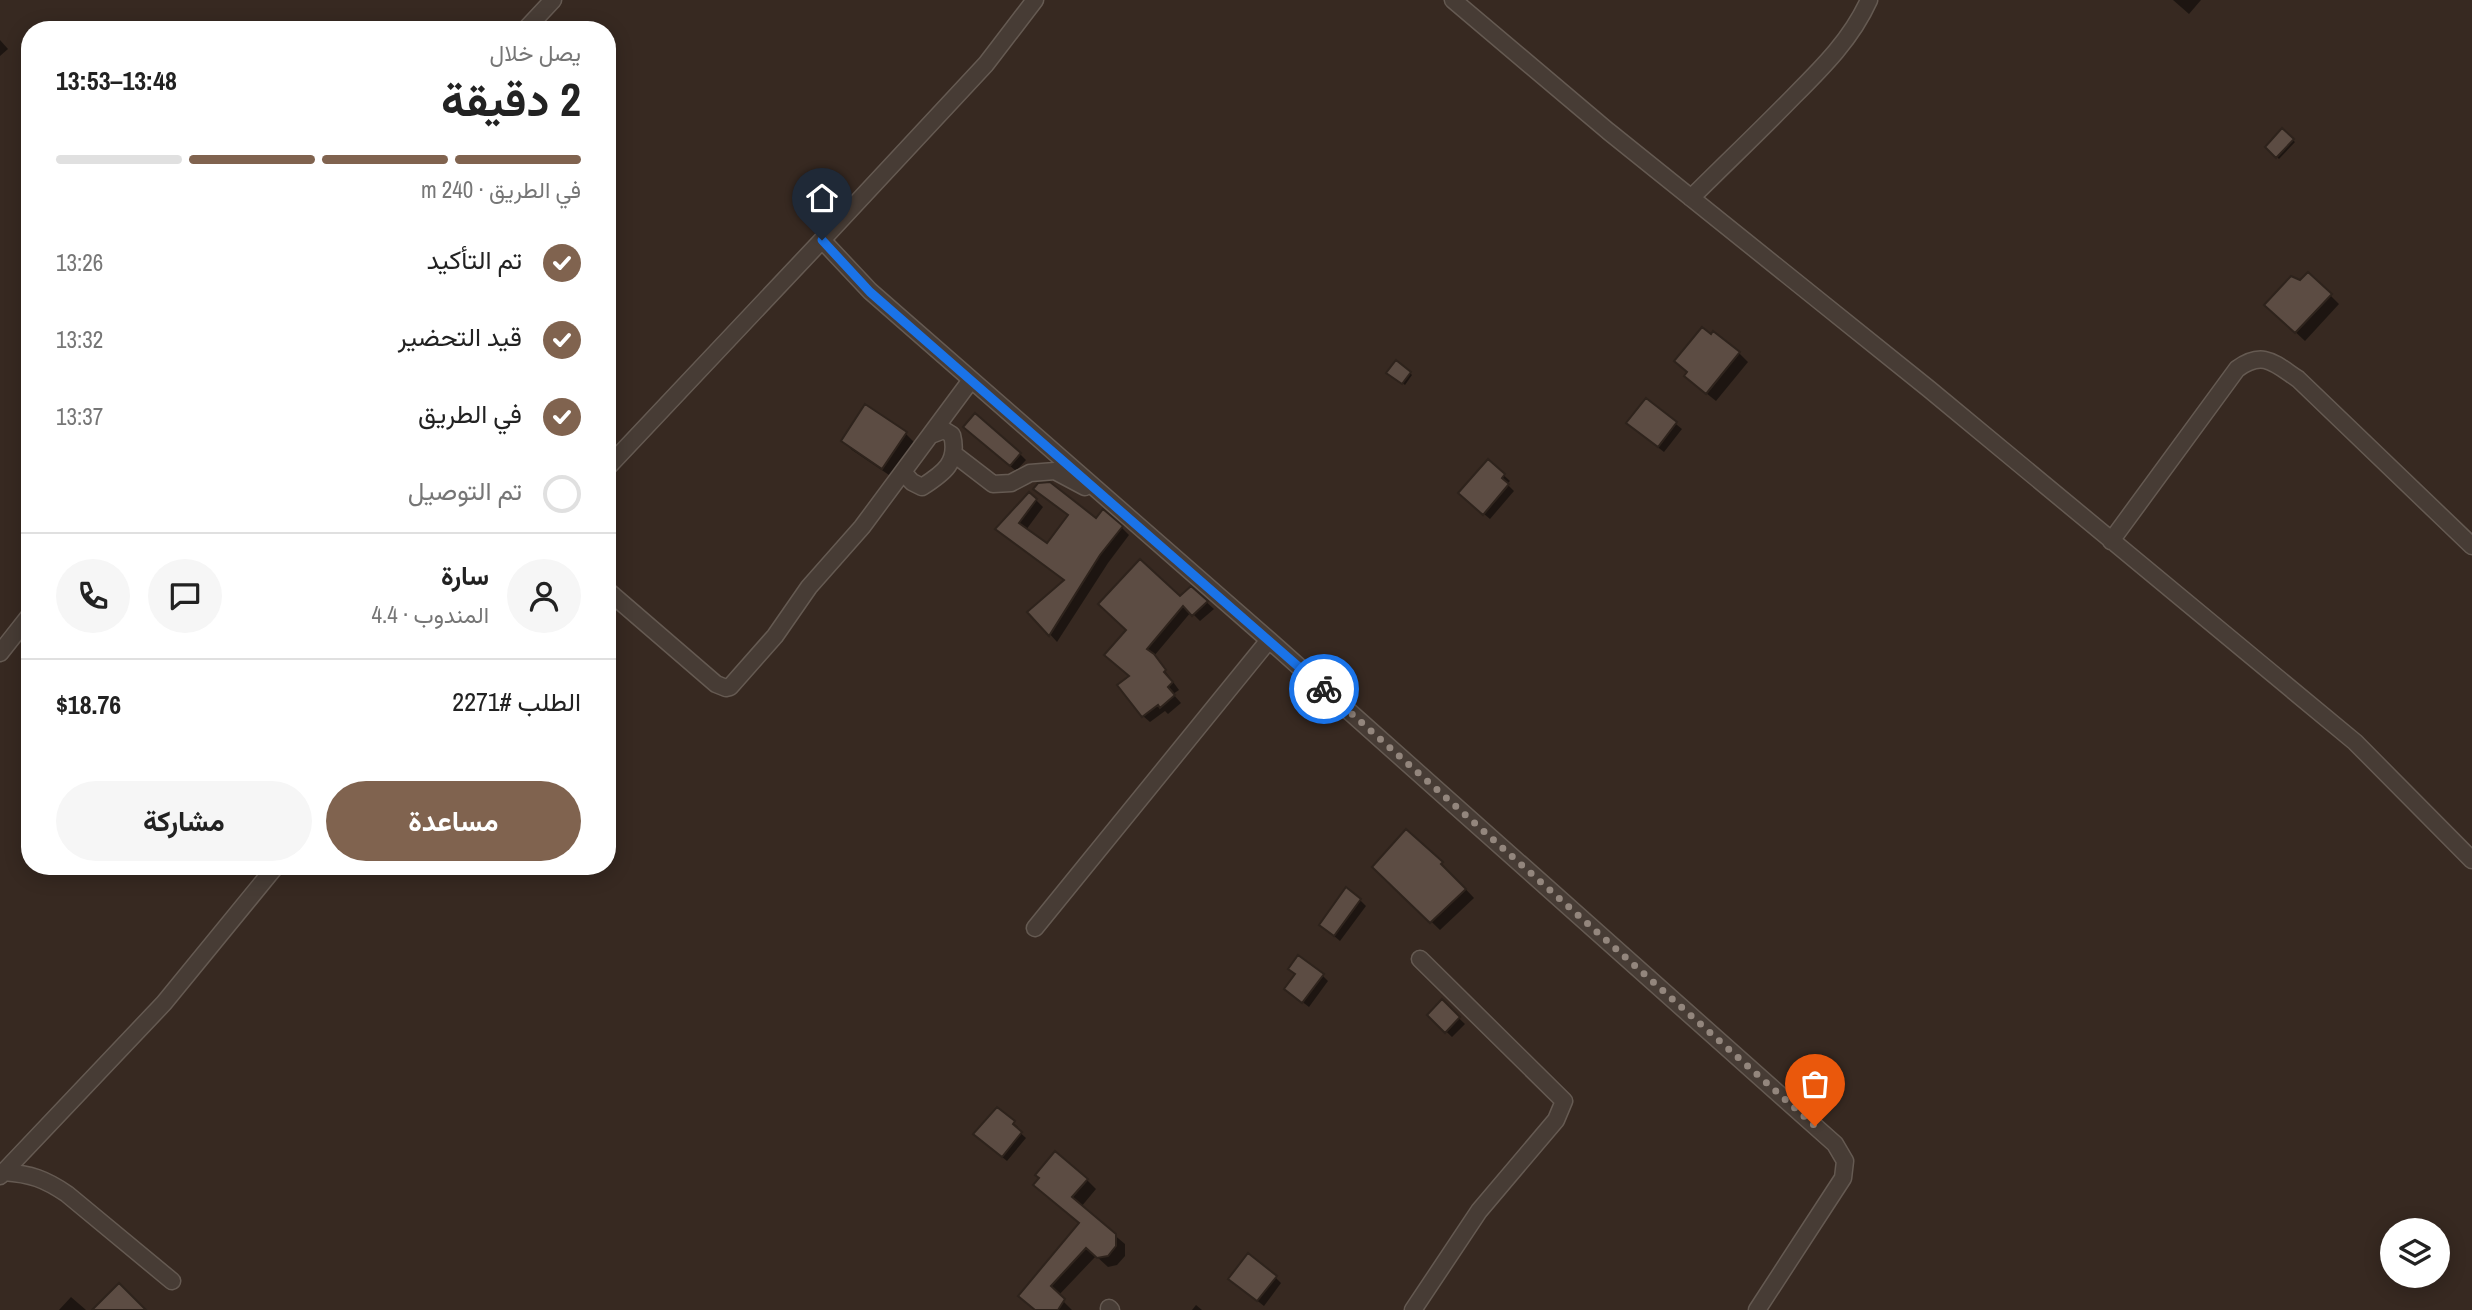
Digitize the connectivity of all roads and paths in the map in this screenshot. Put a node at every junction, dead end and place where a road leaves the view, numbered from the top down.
1 (553, 0) edge
2 (1035, 0) edge
3 (1452, 0) edge
4 (1869, 0) edge
5 (533, 21) edge
6 (1691, 198) junction
7 (822, 240) junction
8 (971, 380) junction
9 (931, 435) junction
10 (954, 454) junction
11 (616, 458) edge
12 (903, 472) junction
13 (1101, 493) junction
14 (2111, 541) junction
15 (2472, 546) edge
16 (616, 598) edge
17 (21, 626) edge
18 (1269, 640) junction
19 (0, 653) edge
20 (2472, 860) edge
21 (269, 875) edge
22 (1035, 928) dead end
23 (1420, 960) dead end
24 (2, 1174) edge
25 (172, 1281) dead end
26 (1413, 1310) edge
27 (1758, 1310) edge

1 - 5 street
2 - 7 street
3 - 6 street
4 - 6 street
6 - 14 street
7 - 8 street
7 - 11 street
8 - 9 street
8 - 13 street
9 - 10 street
9 - 12 street
10 - 12 street
10 - 13 street
12 - 16 street
13 - 18 street
14 - 15 street
14 - 20 street
17 - 19 street
18 - 22 street
18 - 27 street
21 - 24 street
23 - 26 street
24 - 25 street

